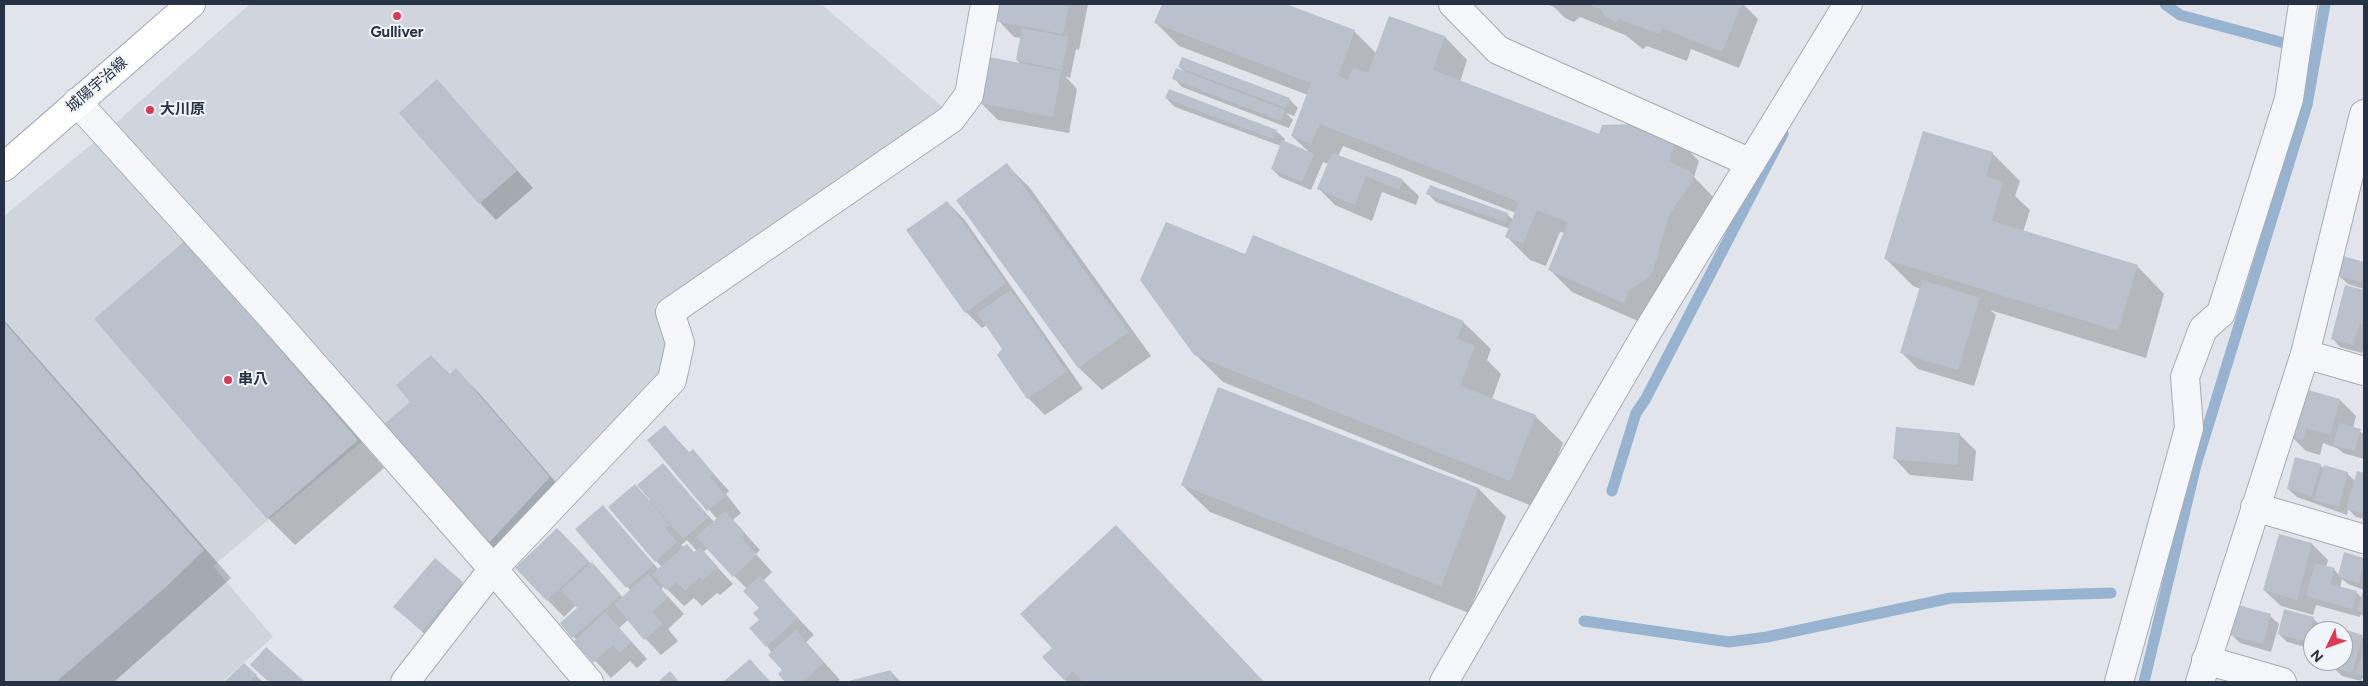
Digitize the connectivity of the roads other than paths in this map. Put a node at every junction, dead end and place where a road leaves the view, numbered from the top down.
1 (191, 4) edge
2 (984, 4) edge
3 (1453, 4) edge
4 (1848, 4) edge
5 (2303, 4) edge
6 (77, 102) junction
7 (2364, 114) edge
8 (1751, 163) junction
9 (4, 167) edge
10 (2355, 193) edge
11 (2305, 354) junction
12 (2364, 371) edge
13 (2255, 507) junction
14 (2364, 539) edge
15 (493, 569) junction
16 (2203, 671) edge
17 (405, 682) edge
18 (589, 682) edge
19 (1444, 682) edge
20 (2119, 682) edge
21 (2282, 682) edge

1 - 6 main road, 城陽宇治線
2 - 15 street
3 - 8 street
4 - 8 street
5 - 20 street
6 - 9 main road, 城陽宇治線
6 - 15 street
7 - 10 street
8 - 19 street
10 - 11 street
11 - 12 street
11 - 13 street
13 - 14 street
13 - 16 street
15 - 17 street
15 - 18 street
16 - 21 street

